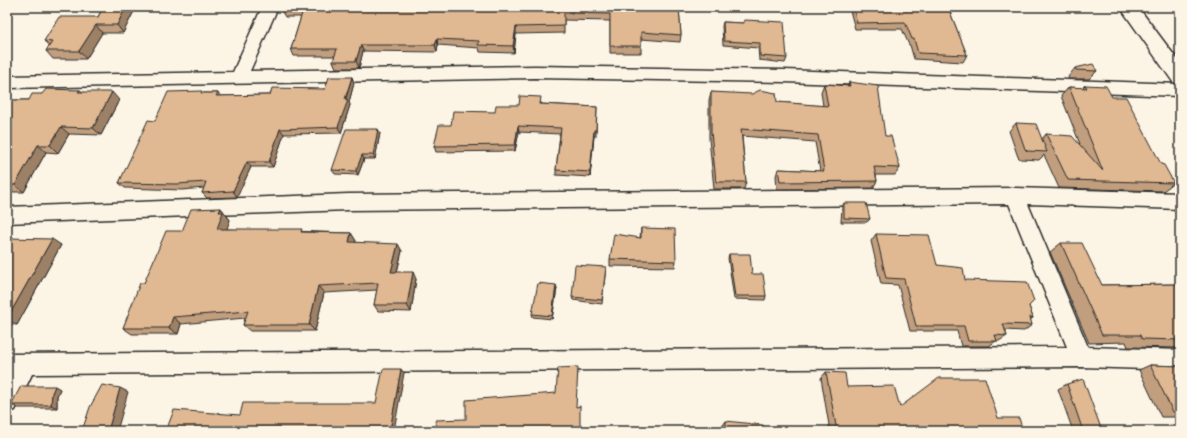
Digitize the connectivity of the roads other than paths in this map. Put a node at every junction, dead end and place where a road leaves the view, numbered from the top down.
1 (270, 7) edge
2 (1128, 7) edge
3 (239, 77) junction
4 (1180, 78) edge
5 (7, 82) edge
6 (1180, 90) edge
7 (1015, 196) junction
8 (1180, 202) edge
9 (7, 215) edge
10 (1082, 357) junction
11 (1180, 360) edge
12 (16, 363) edge
13 (7, 402) edge

1 - 3 street
2 - 4 highway
3 - 5 street
3 - 6 street
7 - 8 street
7 - 9 street
7 - 10 street
10 - 11 street
10 - 12 street
12 - 13 street

